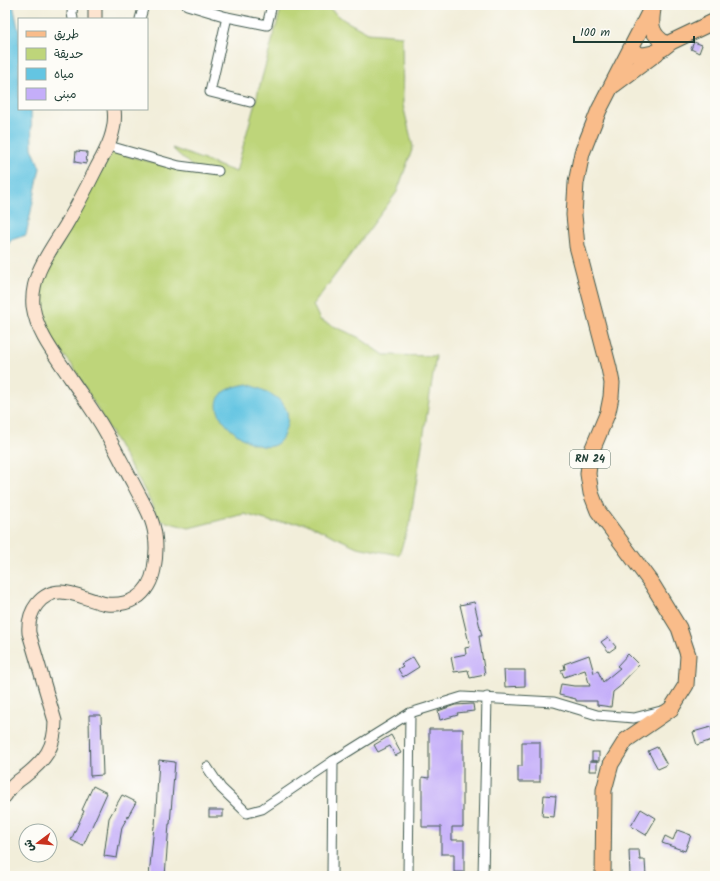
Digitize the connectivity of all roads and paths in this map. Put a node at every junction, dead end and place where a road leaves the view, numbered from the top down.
1 (73, 5) edge
2 (95, 5) edge
3 (144, 5) edge
4 (187, 5) edge
5 (272, 5) edge
6 (653, 5) edge
7 (227, 17) junction
8 (73, 18) edge
9 (95, 18) edge
10 (140, 18) edge
11 (715, 20) edge
12 (637, 36) junction
13 (665, 44) junction
14 (629, 53) junction
15 (612, 87) junction
16 (250, 102) dead end
17 (114, 110) edge
18 (109, 146) junction
19 (218, 171) dead end
20 (487, 697) junction
21 (670, 709) junction
22 (410, 713) junction
23 (333, 761) junction
24 (207, 768) dead end
25 (5, 796) edge
26 (332, 876) edge
27 (408, 876) edge
28 (483, 876) edge
29 (603, 876) edge

1 - 8 street
2 - 9 street
3 - 10 street
4 - 7 street
5 - 7 street
6 - 12 main road, RN 24
6 - 13 main road
7 - 16 street
11 - 13 main road
12 - 13 main road
12 - 14 main road, RN 24
13 - 14 main road
13 - 15 main road
14 - 15 main road, RN 24
15 - 21 main road, RN 24
17 - 18 street
18 - 19 street
18 - 25 street
20 - 21 street
20 - 22 street
20 - 28 street
21 - 29 main road, RN 24
22 - 23 street
22 - 27 street
23 - 24 street
23 - 26 street

